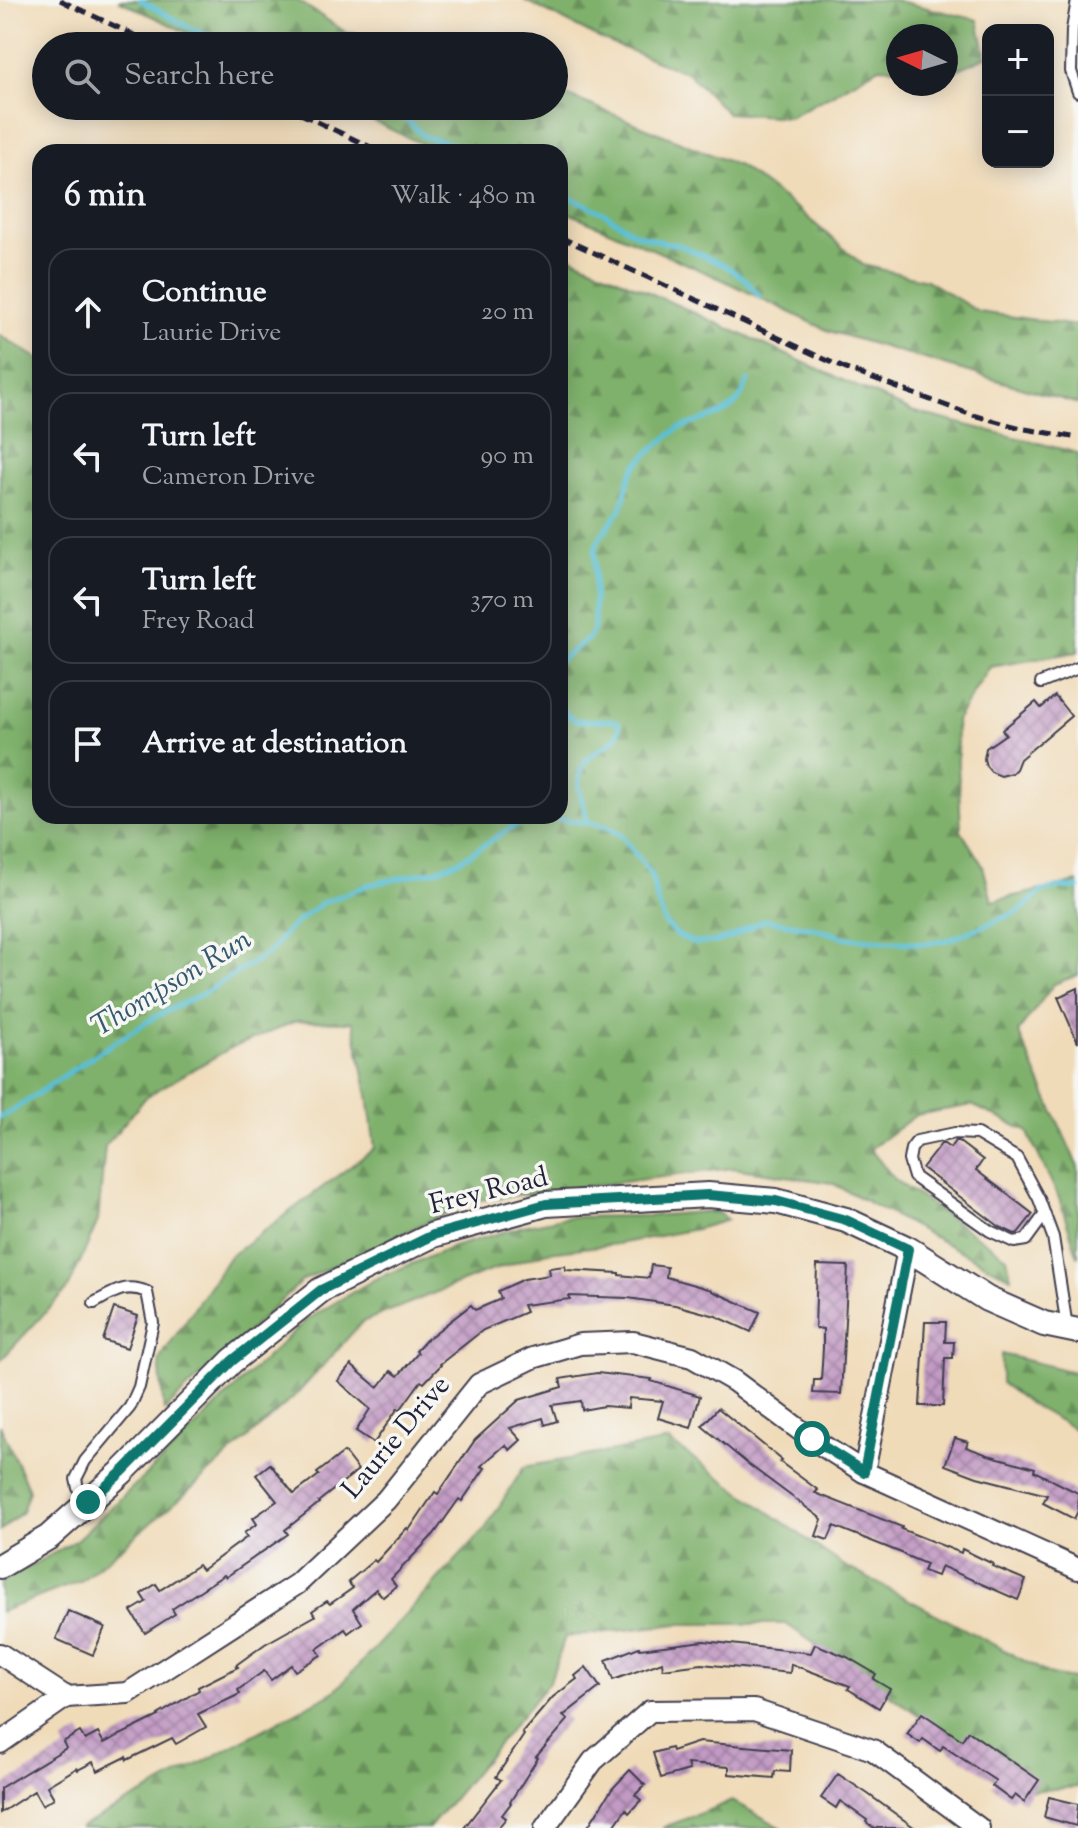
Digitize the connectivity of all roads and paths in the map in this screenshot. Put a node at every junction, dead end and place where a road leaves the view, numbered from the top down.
1 (1077, 0) edge
2 (1076, 14) edge
3 (1078, 92) edge
4 (1078, 668) edge
5 (1041, 683) dead end
6 (1045, 1214) junction
7 (908, 1249) junction
8 (94, 1303) dead end
9 (1073, 1330) edge
10 (864, 1472) junction
11 (88, 1502) junction
12 (0, 1566) edge
13 (1078, 1569) edge
14 (0, 1654) edge
15 (66, 1697) junction
16 (0, 1743) edge
17 (545, 1828) edge
18 (979, 1828) edge

1 - 2 lane
2 - 3 lane
4 - 5 lane
6 - 6 lane
6 - 9 lane
7 - 9 street, Frey Road
7 - 10 street
7 - 11 street, Frey Road
8 - 11 lane
10 - 13 street, Laurie Drive
10 - 15 street, Laurie Drive
11 - 12 street, Frey Road
14 - 15 street
15 - 16 street
17 - 18 street

